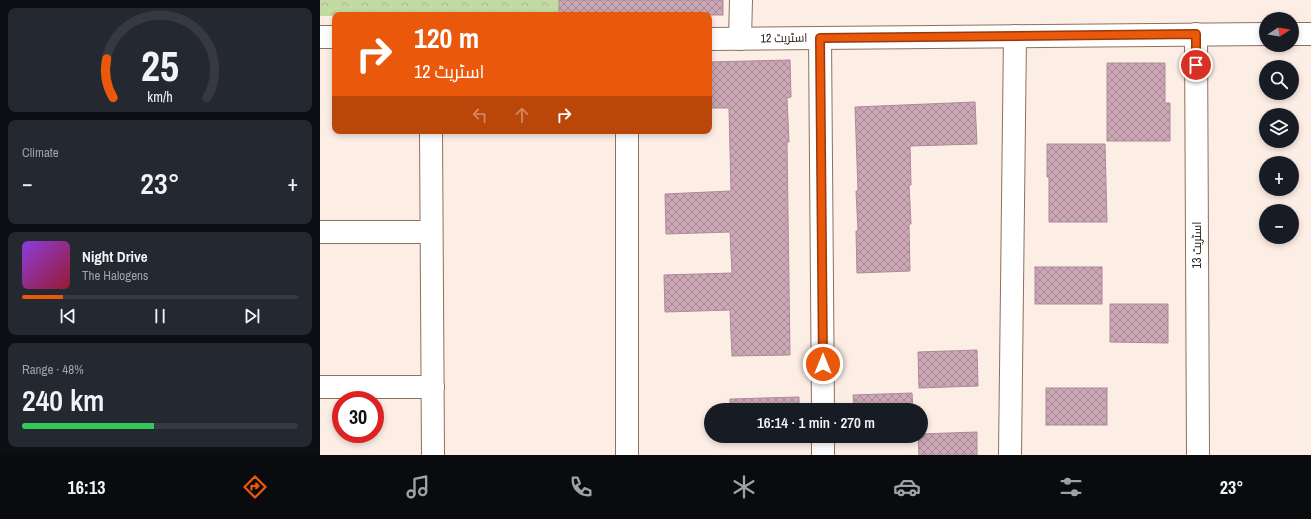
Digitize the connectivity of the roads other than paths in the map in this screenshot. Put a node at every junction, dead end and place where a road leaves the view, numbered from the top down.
1 (740, 0) edge
2 (1196, 34) junction
3 (1259, 34) edge
4 (1299, 34) edge
5 (1311, 34) edge
6 (1015, 36) junction
7 (320, 37) edge
8 (332, 37) edge
9 (820, 38) junction
10 (712, 39) edge
11 (740, 39) junction
12 (431, 134) edge
13 (627, 134) edge
14 (320, 232) edge
15 (431, 232) junction
16 (320, 387) edge
17 (433, 387) junction
18 (823, 403) edge
19 (823, 443) edge
20 (433, 455) edge
21 (627, 455) edge
22 (823, 455) edge
23 (1010, 455) edge
24 (1198, 455) edge

1 - 11 street
2 - 3 street, اسٹریٹ 12
2 - 6 street, اسٹریٹ 12
2 - 24 street, اسٹریٹ 13
4 - 5 street
6 - 9 street, اسٹریٹ 12
6 - 23 street
7 - 8 street
9 - 11 street, اسٹریٹ 12
9 - 18 street
10 - 11 street, اسٹریٹ 12
12 - 15 street
13 - 21 street
14 - 15 street
15 - 17 street
16 - 17 street
17 - 20 street
19 - 22 street

